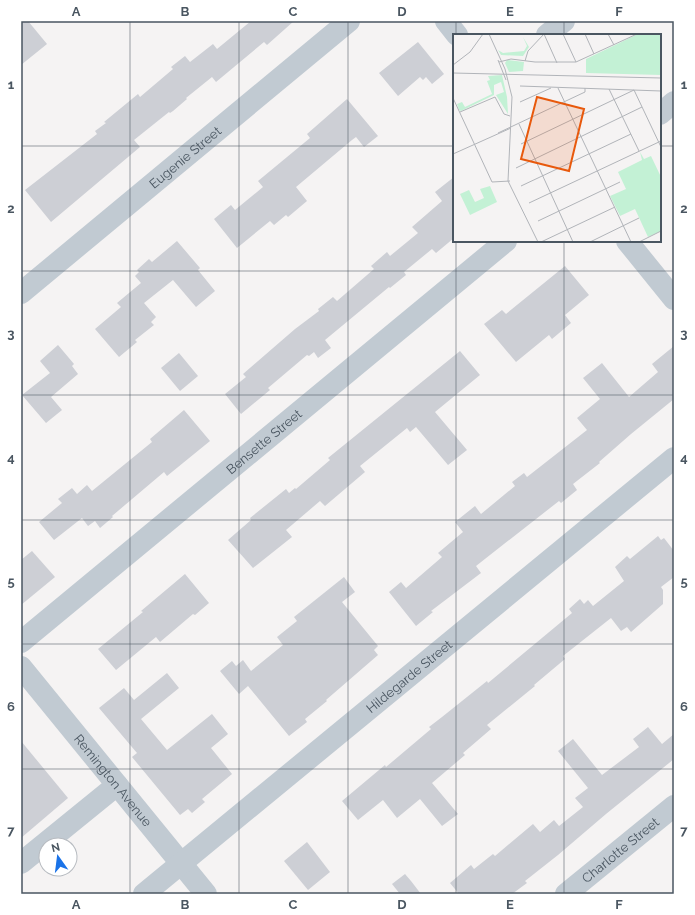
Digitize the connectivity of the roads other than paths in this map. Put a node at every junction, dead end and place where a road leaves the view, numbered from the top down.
1 (349, 21) edge
2 (446, 21) edge
3 (564, 21) edge
4 (456, 34) edge
5 (548, 34) edge
6 (674, 102) edge
7 (661, 113) edge
8 (505, 242) edge
9 (627, 242) edge
10 (21, 293) edge
11 (674, 299) edge
12 (674, 458) edge
13 (21, 642) edge
14 (21, 667) edge
15 (117, 785) junction
16 (674, 806) edge
17 (21, 863) edge
18 (181, 863) junction
19 (144, 894) edge
20 (206, 894) edge
21 (566, 894) edge

1 - 10 street, Eugenie Street
2 - 4 street
3 - 5 street
6 - 7 street
8 - 13 street, Bensette Street
9 - 11 street
12 - 18 street, Hildegarde Street
14 - 15 street, Remington Avenue
15 - 17 street
15 - 18 street, Remington Avenue
16 - 21 street, Charlotte Street
18 - 19 street, Hildegarde Street
18 - 20 street, Remington Avenue

